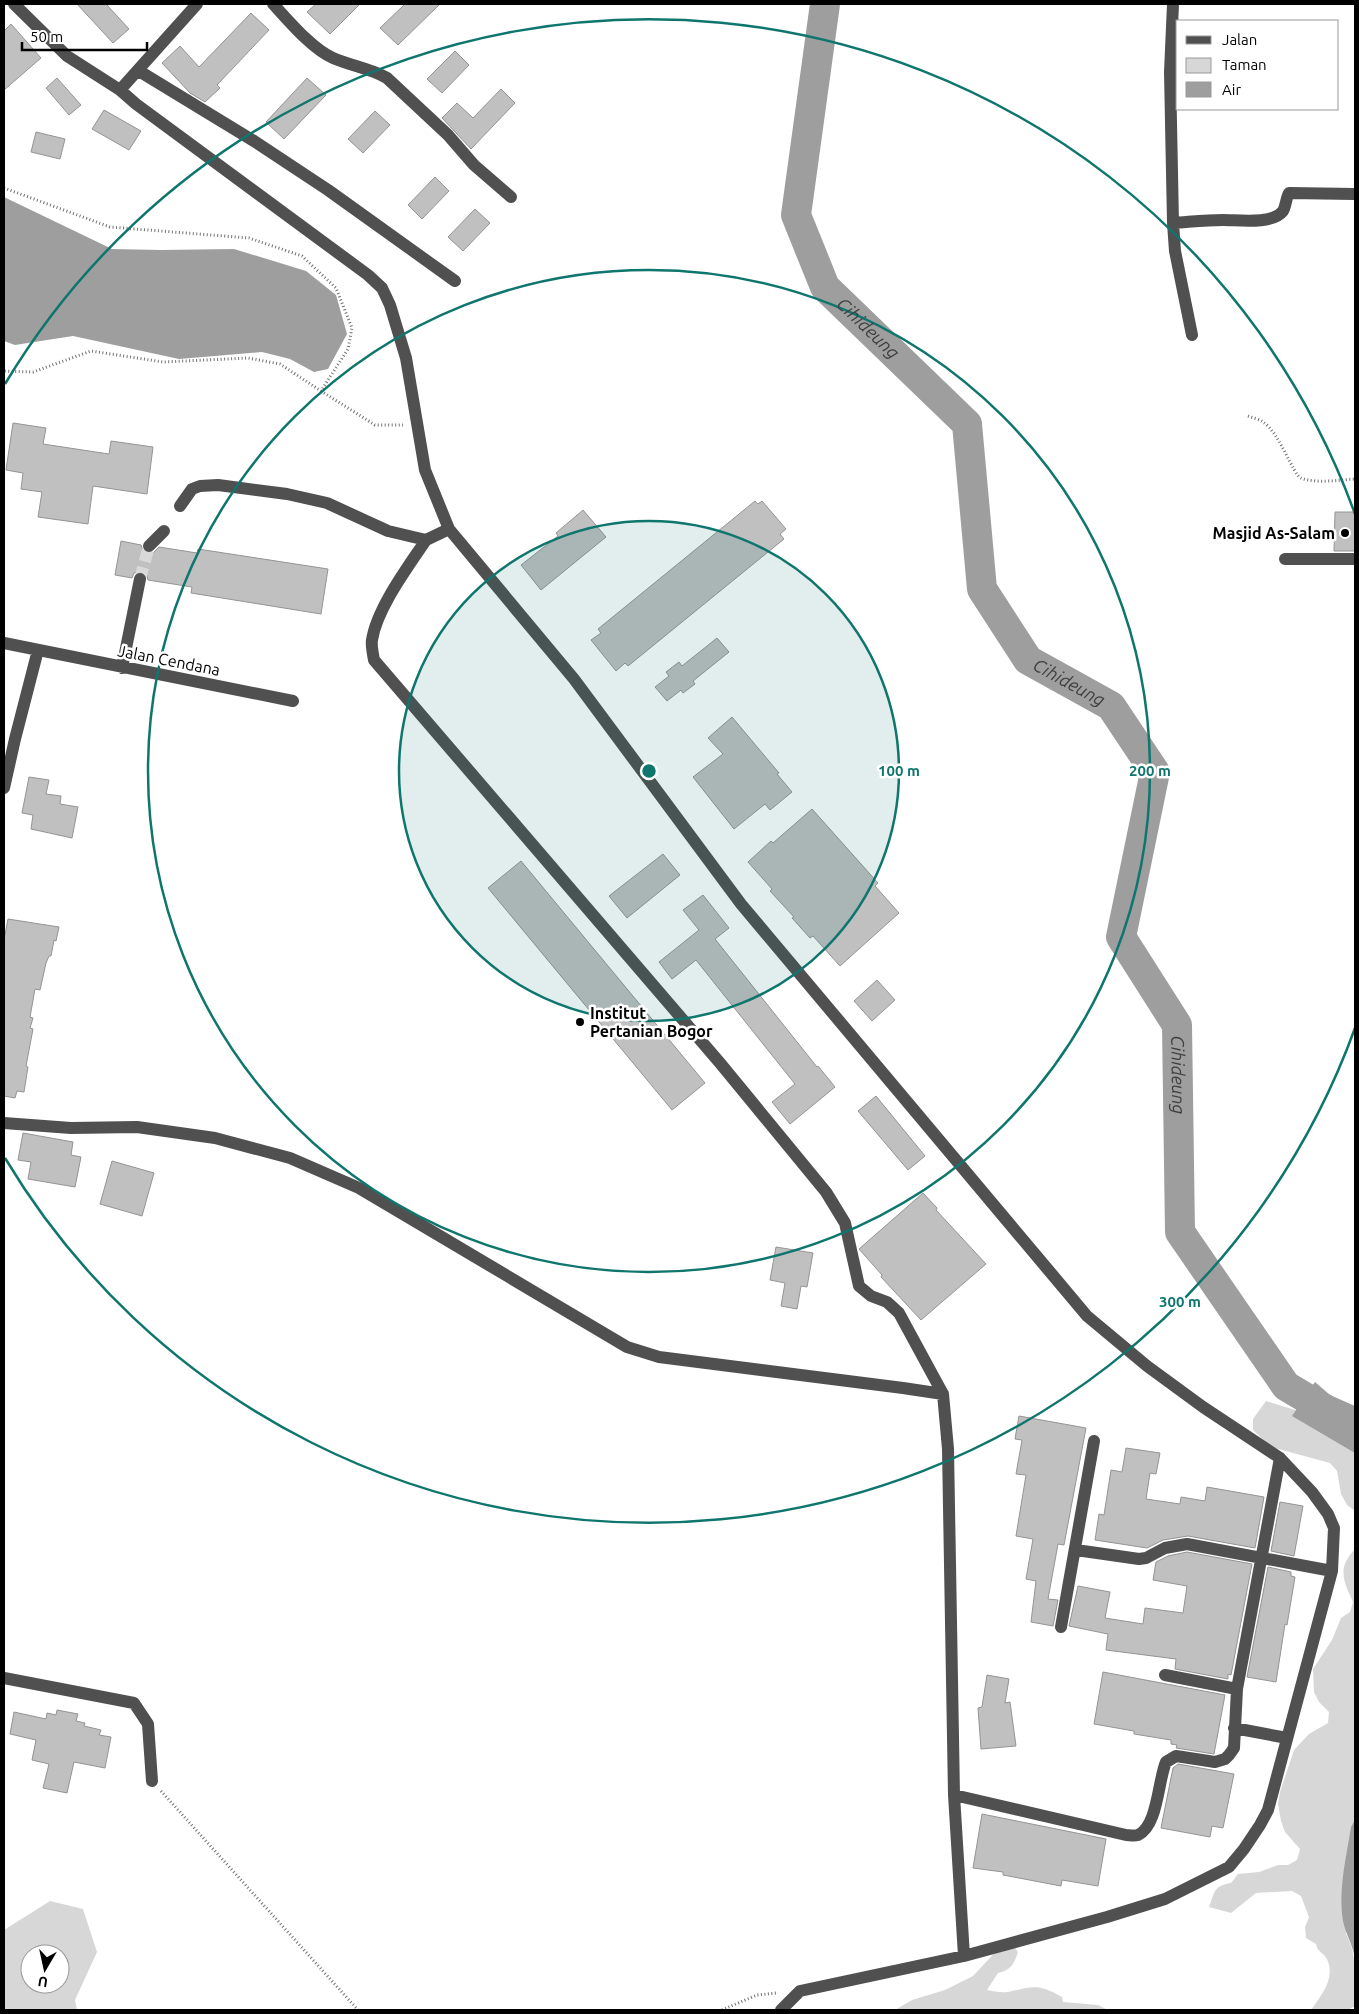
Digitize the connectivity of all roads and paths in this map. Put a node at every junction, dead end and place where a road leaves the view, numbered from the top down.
1 (14, 4) edge
2 (198, 4) edge
3 (273, 4) edge
4 (1173, 4) edge
5 (139, 71) junction
6 (120, 90) junction
7 (4, 188) edge
8 (1355, 194) edge
9 (511, 197) dead end
10 (1172, 223) junction
11 (454, 281) dead end
12 (1192, 335) dead end
13 (4, 371) edge
14 (321, 391) junction
15 (1248, 416) dead end
16 (418, 425) junction
17 (1355, 479) edge
18 (180, 506) dead end
19 (449, 529) junction
20 (164, 530) dead end
21 (426, 540) junction
22 (149, 546) tunnel mouth
23 (1286, 559) dead end
24 (1355, 560) edge
25 (140, 579) tunnel mouth
26 (4, 643) edge
27 (38, 650) junction
28 (122, 668) junction
29 (293, 701) dead end
30 (4, 788) edge
31 (4, 1123) edge
32 (944, 1394) junction
33 (1094, 1441) dead end
34 (1280, 1458) junction
35 (1076, 1550) junction
36 (1262, 1559) junction
37 (1332, 1571) junction
38 (1061, 1627) dead end
39 (1165, 1675) dead end
40 (4, 1678) edge
41 (1237, 1689) junction
42 (1234, 1728) junction
43 (1286, 1738) junction
44 (152, 1781) joint
45 (954, 1796) junction
46 (964, 1956) junction
47 (800, 1992) junction
48 (358, 2010) edge
49 (722, 2010) edge
50 (781, 2010) edge

1 - 6 lane
2 - 5 lane
3 - 9 lane
4 - 10 lane
5 - 6 lane
5 - 11 lane
6 - 16 lane
7 - 14 path
8 - 10 lane
10 - 12 lane
13 - 14 path
14 - 16 path
15 - 17 path
16 - 19 lane
18 - 21 lane
19 - 21 lane
19 - 34 lane
20 - 22 lane
21 - 32 lane
23 - 24 lane
25 - 28 lane
26 - 27 lane, Jalan Cendana
27 - 28 lane, Jalan Cendana
27 - 30 lane
28 - 29 lane, Jalan Cendana
31 - 32 lane
32 - 45 lane
33 - 35 lane
34 - 36 lane
34 - 37 lane
35 - 36 lane
35 - 38 lane
36 - 37 lane
36 - 41 lane
37 - 43 lane
39 - 41 lane
40 - 44 lane
41 - 42 lane
42 - 43 lane
42 - 45 lane
43 - 46 lane
44 - 48 path
45 - 46 lane
46 - 47 lane
47 - 49 path
47 - 50 lane

